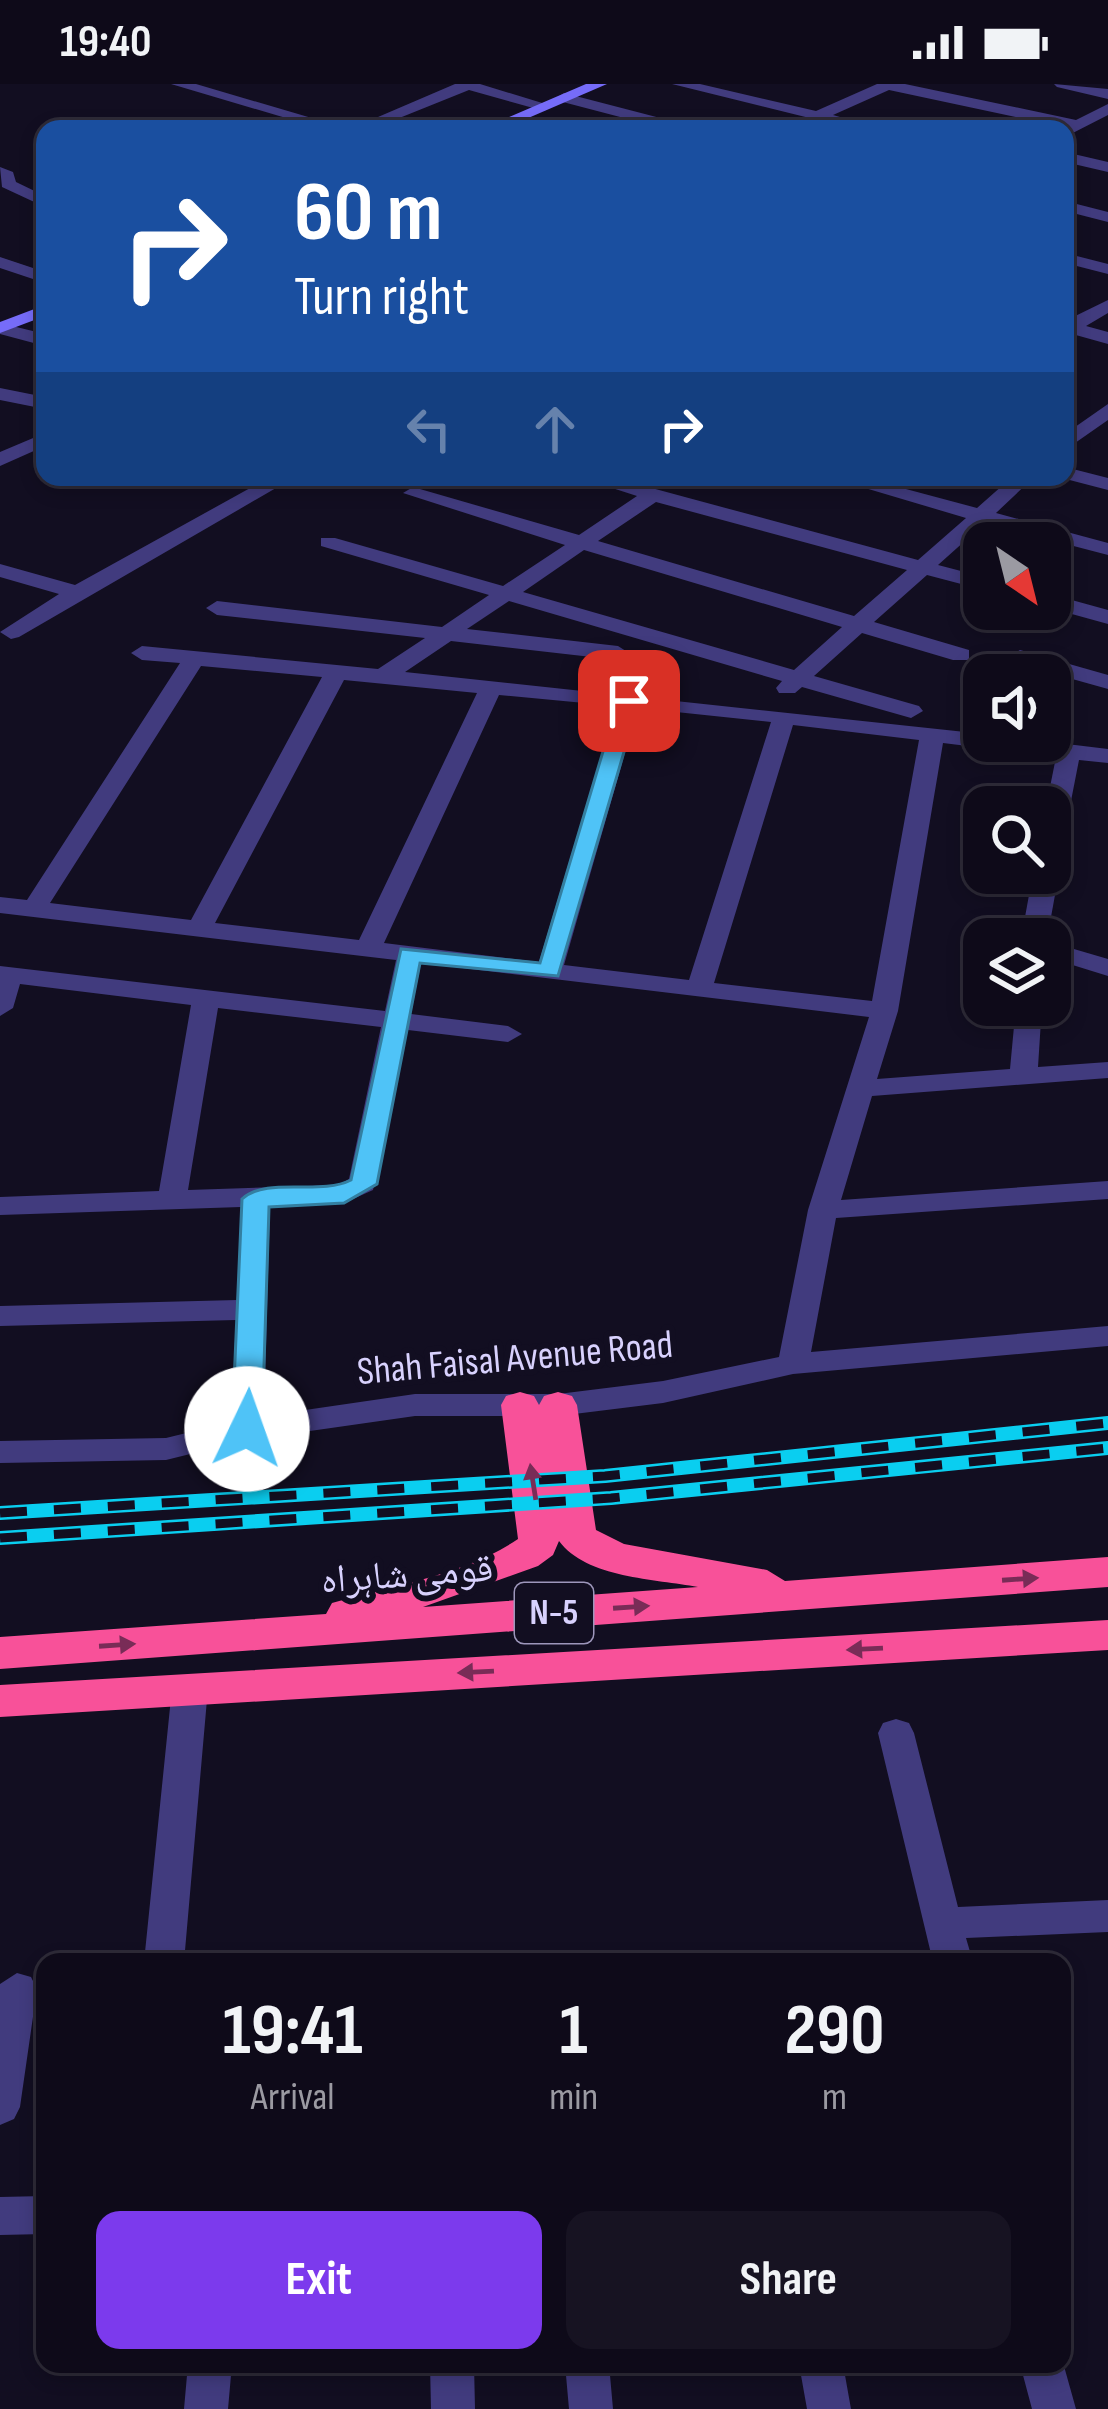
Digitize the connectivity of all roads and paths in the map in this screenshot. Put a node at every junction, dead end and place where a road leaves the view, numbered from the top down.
1 (179, 84) edge
2 (468, 84) edge
3 (599, 84) edge
4 (680, 84) edge
5 (746, 84) edge
6 (889, 84) edge
7 (1062, 84) edge
8 (717, 94) junction
9 (1108, 94) edge
10 (564, 98) junction
11 (544, 106) junction
12 (1108, 109) edge
13 (818, 116) junction
14 (643, 117) junction
15 (309, 120) edge
16 (380, 120) edge
17 (511, 120) edge
18 (636, 120) edge
19 (654, 120) edge
20 (824, 120) edge
21 (835, 120) edge
22 (1045, 120) edge
23 (1075, 127) edge
24 (1108, 128) edge
25 (1074, 159) edge
26 (1108, 167) edge
27 (0, 172) edge
28 (36, 198) edge
29 (1074, 208) edge
30 (1108, 217) edge
31 (1074, 260) edge
32 (0, 262) edge
33 (1108, 269) edge
34 (36, 275) edge
35 (1108, 305) edge
36 (36, 314) edge
37 (1074, 324) edge
38 (0, 328) edge
39 (1074, 329) edge
40 (36, 338) edge
41 (1108, 338) edge
42 (0, 394) edge
43 (36, 401) edge
44 (1074, 411) edge
45 (1104, 416) edge
46 (1074, 437) edge
47 (36, 443) edge
48 (0, 460) edge
49 (1074, 475) edge
50 (1108, 484) edge
51 (269, 486) edge
52 (623, 486) edge
53 (871, 486) edge
54 (1013, 486) edge
55 (413, 493) dead end
56 (654, 494) junction
57 (978, 515) junction
58 (328, 542) dead end
59 (579, 543) junction
60 (1108, 549) edge
61 (922, 567) junction
62 (0, 570) edge
63 (963, 578) edge
64 (77, 593) junction
65 (504, 595) junction
66 (1071, 607) edge
67 (217, 608) dead end
68 (1108, 617) edge
69 (858, 626) junction
70 (11, 632) dead end
71 (448, 632) junction
72 (142, 652) dead end
73 (618, 652) dead end
74 (961, 656) dead end
75 (195, 658) junction
76 (1071, 671) edge
77 (336, 673) junction
78 (382, 677) junction
79 (798, 678) junction
80 (1108, 682) edge
81 (491, 688) junction
82 (629, 701) junction
83 (910, 711) dead end
84 (771, 716) junction
85 (932, 736) junction
86 (963, 740) edge
87 (1071, 752) edge
88 (1108, 756) edge
89 (0, 905) edge
90 (34, 909) junction
91 (199, 929) junction
92 (368, 949) junction
93 (410, 954) junction
94 (1071, 957) edge
95 (1108, 968) edge
96 (549, 971) junction
97 (5, 974) edge
98 (699, 989) junction
99 (206, 998) junction
100 (0, 1008) edge
101 (884, 1011) junction
102 (399, 1022) junction
103 (1027, 1026) edge
104 (508, 1034) dead end
105 (1108, 1070) edge
106 (1023, 1076) junction
107 (860, 1089) junction
108 (1108, 1190) edge
109 (256, 1199) junction
110 (172, 1202) junction
111 (0, 1206) edge
112 (823, 1210) junction
113 (252, 1310) junction
114 (0, 1316) edge
115 (1108, 1336) edge
116 (793, 1364) junction
117 (539, 1405) junction
118 (247, 1429) junction
119 (0, 1452) edge
120 (1108, 1572) edge
121 (814, 1594) junction
122 (292, 1632) junction
123 (1108, 1635) edge
124 (0, 1654) edge
125 (190, 1688) junction
126 (0, 1701) edge
127 (896, 1733) dead end
128 (1108, 1916) edge
129 (946, 1923) junction
130 (165, 1953) edge
131 (951, 1953) edge
132 (21, 1988) edge
133 (0, 2107) edge
134 (36, 2215) edge
135 (0, 2216) edge
136 (209, 2373) edge
137 (452, 2373) edge
138 (588, 2373) edge
139 (823, 2373) edge
140 (1044, 2373) edge
141 (206, 2409) edge
142 (453, 2409) edge
143 (591, 2409) edge
144 (829, 2409) edge
145 (1054, 2409) edge

1 - 15 street
2 - 11 street
2 - 16 street
3 - 10 main road
4 - 8 street
5 - 8 street
6 - 13 street
6 - 22 street
7 - 9 street
8 - 13 street
8 - 20 street
10 - 11 main road
10 - 14 street
11 - 17 main road
12 - 23 street
13 - 21 street
14 - 18 street
14 - 19 street
23 - 24 street
25 - 26 street
27 - 28 street
29 - 30 street
31 - 33 street
32 - 34 street
35 - 37 street
36 - 38 main road
38 - 40 street
39 - 41 street
42 - 43 street
44 - 45 street
45 - 46 street
47 - 48 street
49 - 50 street
51 - 64 street
52 - 56 street
53 - 57 street
54 - 57 street
55 - 59 street
56 - 59 street
56 - 61 street
57 - 60 street
57 - 61 street
58 - 65 street
59 - 65 street
59 - 69 street
61 - 63 street
61 - 69 street
62 - 64 street
64 - 70 street
65 - 71 street
65 - 79 street
66 - 68 street
67 - 71 street
69 - 74 street
69 - 79 street
71 - 73 street
71 - 78 street
72 - 75 street
75 - 77 street
75 - 90 street
76 - 80 street
77 - 78 street
77 - 91 street
78 - 81 street
79 - 83 street
79 - 84 street
81 - 82 street
81 - 92 street
82 - 84 street
82 - 96 street
84 - 85 street
84 - 98 street
85 - 86 street
85 - 101 street
87 - 88 street
89 - 90 street
90 - 91 street
91 - 92 street
92 - 93 street
93 - 96 street
93 - 102 street
94 - 95 street
96 - 98 street
97 - 99 street
97 - 100 street
98 - 101 street
99 - 102 street
99 - 110 street
101 - 107 street
102 - 104 street
102 - 109 street
103 - 106 street
105 - 106 street
106 - 107 street
107 - 112 street
108 - 112 street
109 - 110 street
109 - 113 street
110 - 111 street
112 - 116 street
113 - 114 street
113 - 118 street
115 - 116 street, Shah Faisal Avenue Road
116 - 117 street, Shah Faisal Avenue Road
117 - 118 street, Shah Faisal Avenue Road
117 - 121 highway
122 -> 117 highway
118 - 119 street, Shah Faisal Avenue Road
121 -> 120 highway, قومی شاہراہ / N-5
122 -> 121 highway, قومی شاہراہ / N-5
124 -> 122 highway, قومی شاہراہ / N-5
123 -> 125 highway, N-5
125 - 126 highway, N-5
125 - 130 street
127 - 129 street
128 - 129 street
129 - 131 street
132 - 133 street
134 - 135 street
136 - 141 street
137 - 142 street
138 - 143 street
139 - 144 street
140 - 145 street

